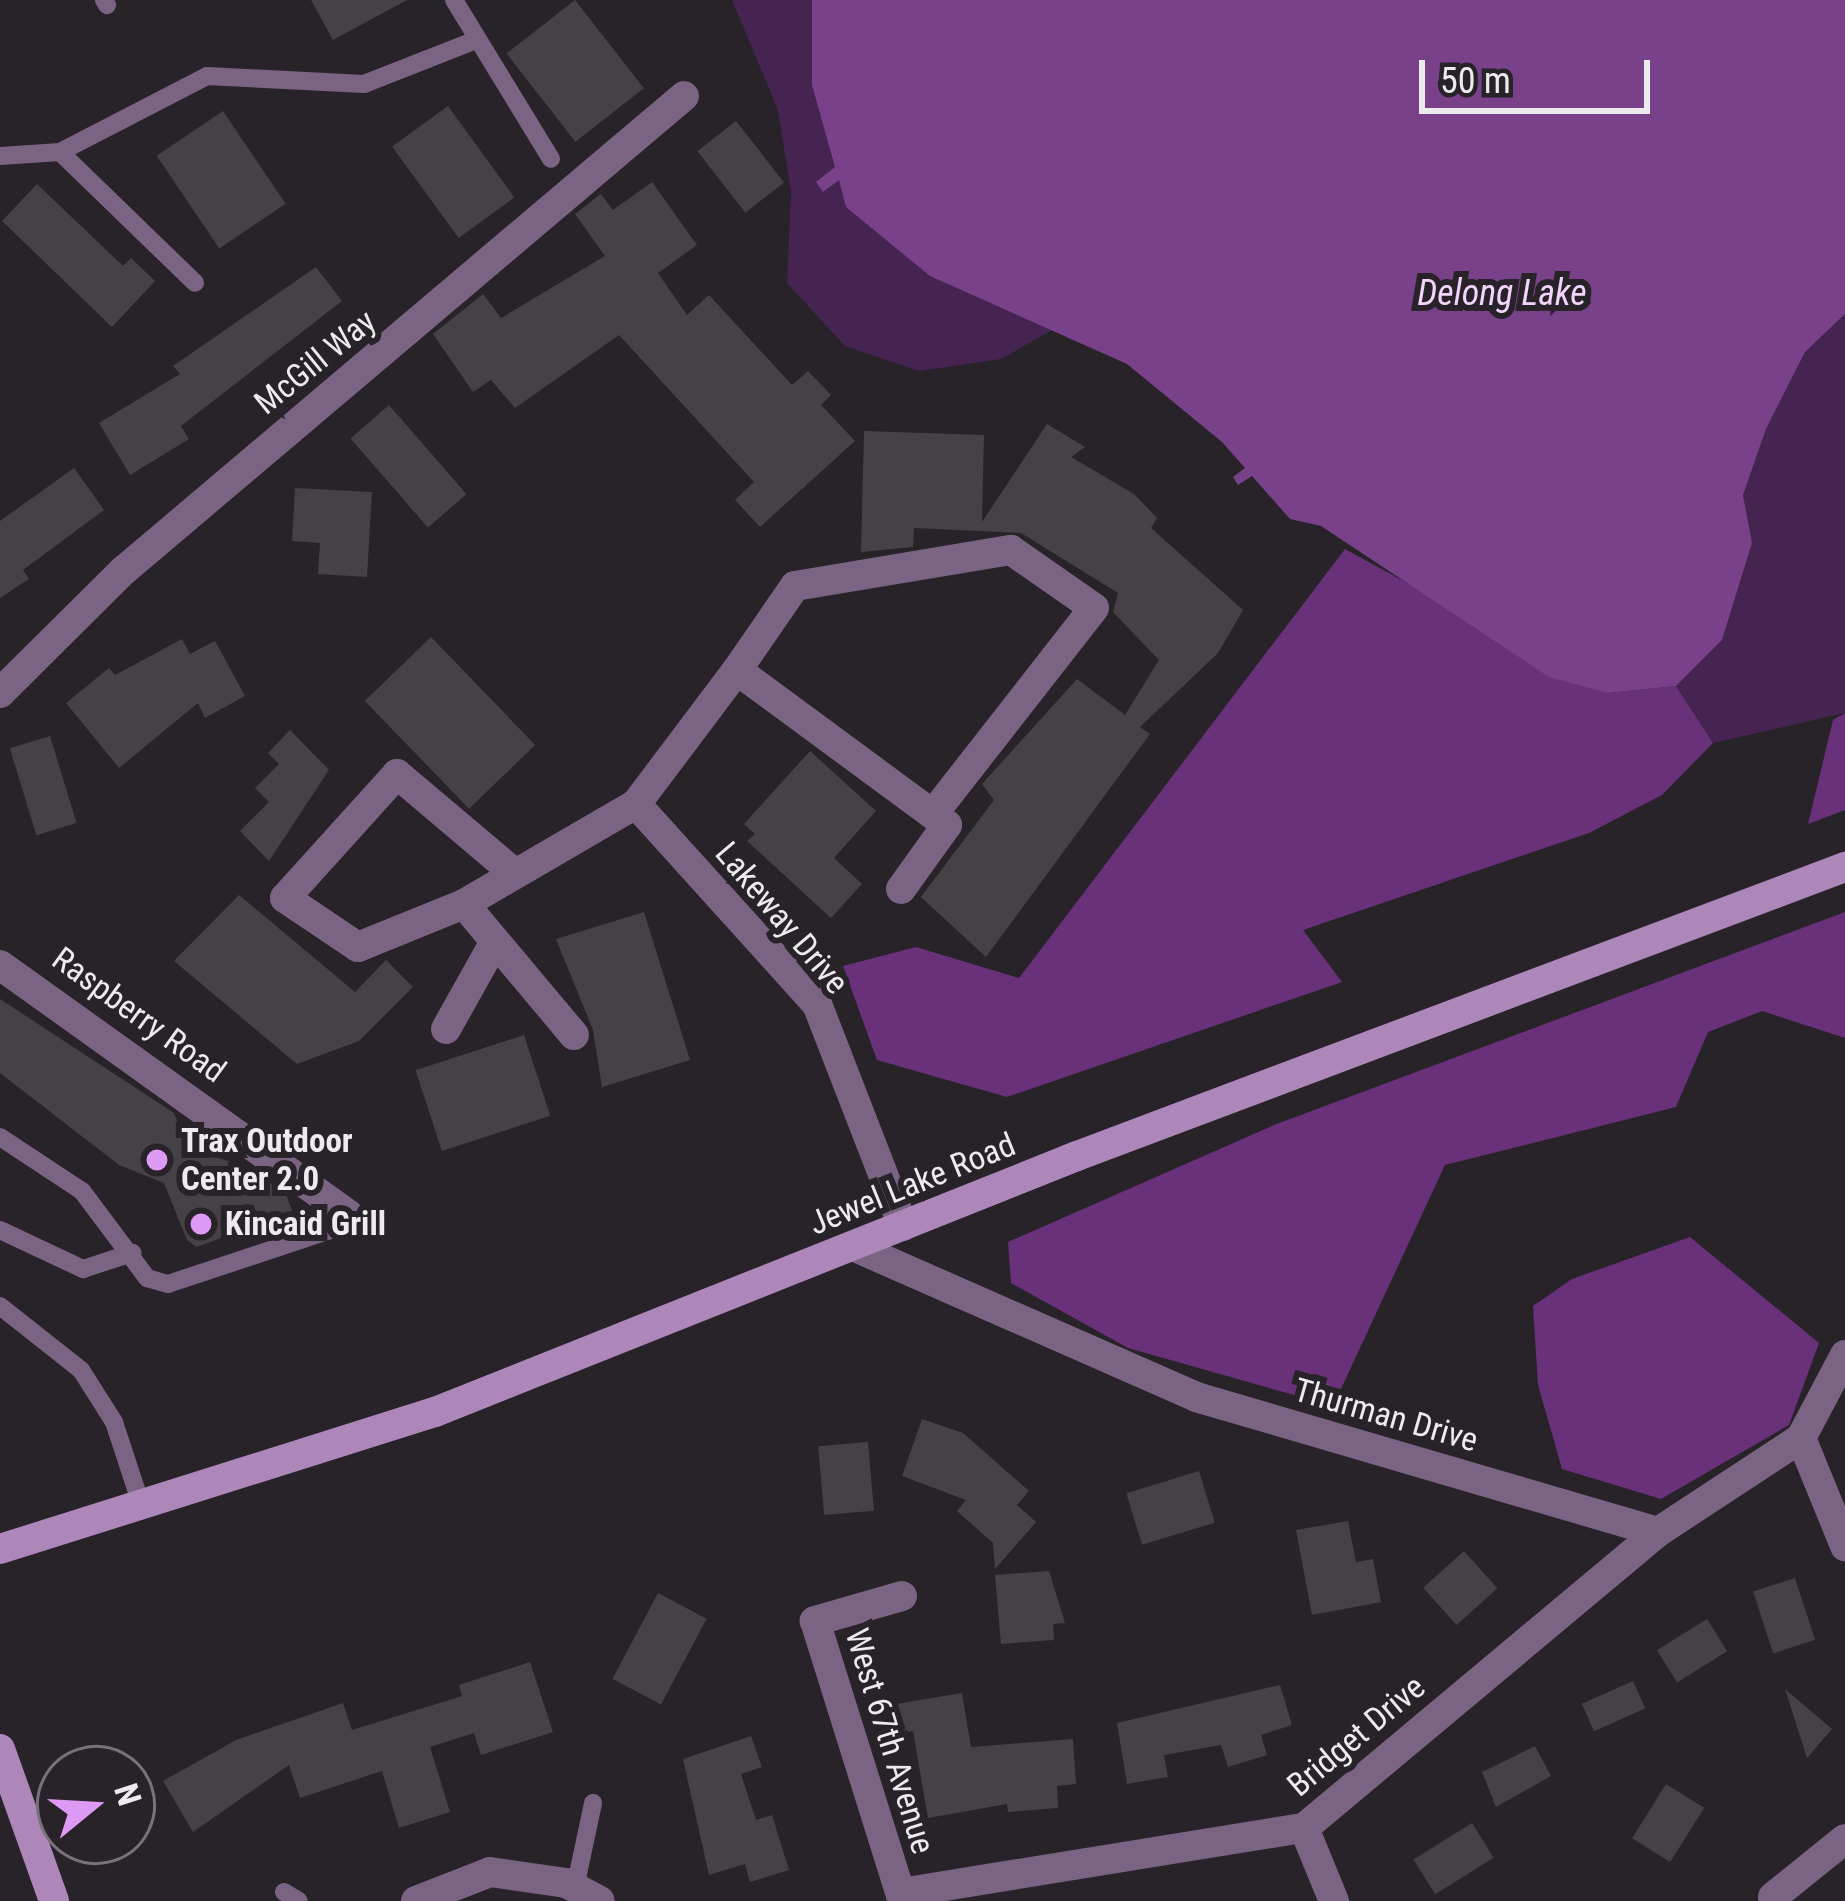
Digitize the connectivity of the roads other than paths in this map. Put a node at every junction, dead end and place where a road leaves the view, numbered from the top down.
1 (454, 0) edge
2 (476, 40) junction
3 (684, 96) dead end
4 (60, 152) junction
5 (0, 155) edge
6 (551, 159) dead end
7 (195, 283) dead end
8 (736, 670) junction
9 (0, 693) edge
10 (636, 804) junction
11 (933, 814) junction
12 (1845, 867) edge
13 (513, 872) junction
14 (901, 889) dead end
15 (464, 904) junction
16 (494, 943) junction
17 (0, 965) edge
18 (446, 1029) dead end
19 (574, 1035) dead end
20 (0, 1137) edge
21 (348, 1214) joint
22 (903, 1226) junction
23 (0, 1230) edge
24 (855, 1247) junction
25 (132, 1253) junction
26 (0, 1306) edge
27 (1845, 1355) edge
28 (1801, 1438) junction
29 (141, 1504) junction
30 (1658, 1532) junction
31 (1845, 1546) edge
32 (0, 1549) edge
33 (902, 1596) dead end
34 (0, 1749) edge
35 (593, 1803) dead end
36 (1304, 1828) junction
37 (1845, 1839) edge
38 (587, 1894) edge
39 (902, 1897) edge
40 (1773, 1897) dead end
41 (54, 1901) edge
42 (416, 1901) edge
43 (1334, 1901) edge

1 - 2 lane
2 - 4 lane
2 - 6 lane
3 - 9 street, McGill Way
4 - 5 lane
4 - 7 lane
8 - 10 street
8 - 11 street
8 - 11 street
10 - 13 street
10 - 22 street, Lakeway Drive
11 - 14 street
12 - 22 main road, Jewel Lake Road
13 - 15 street
13 - 15 street
15 - 16 street
16 - 18 street
16 - 19 street
17 - 21 street, Raspberry Road
20 - 25 lane
21 - 25 lane
22 - 24 main road, Jewel Lake Road
23 - 25 lane
24 - 29 main road, Jewel Lake Road
24 - 30 street, Thurman Drive
26 - 29 lane
27 - 28 street
28 - 30 street
28 - 31 street
29 - 32 main road, Jewel Lake Road
30 - 36 street, Bridget Drive
33 - 39 street, West 67th Avenue
34 - 41 main road
35 - 38 lane
36 - 39 street, Bridget Drive
36 - 43 street
37 - 40 street
38 - 42 street

